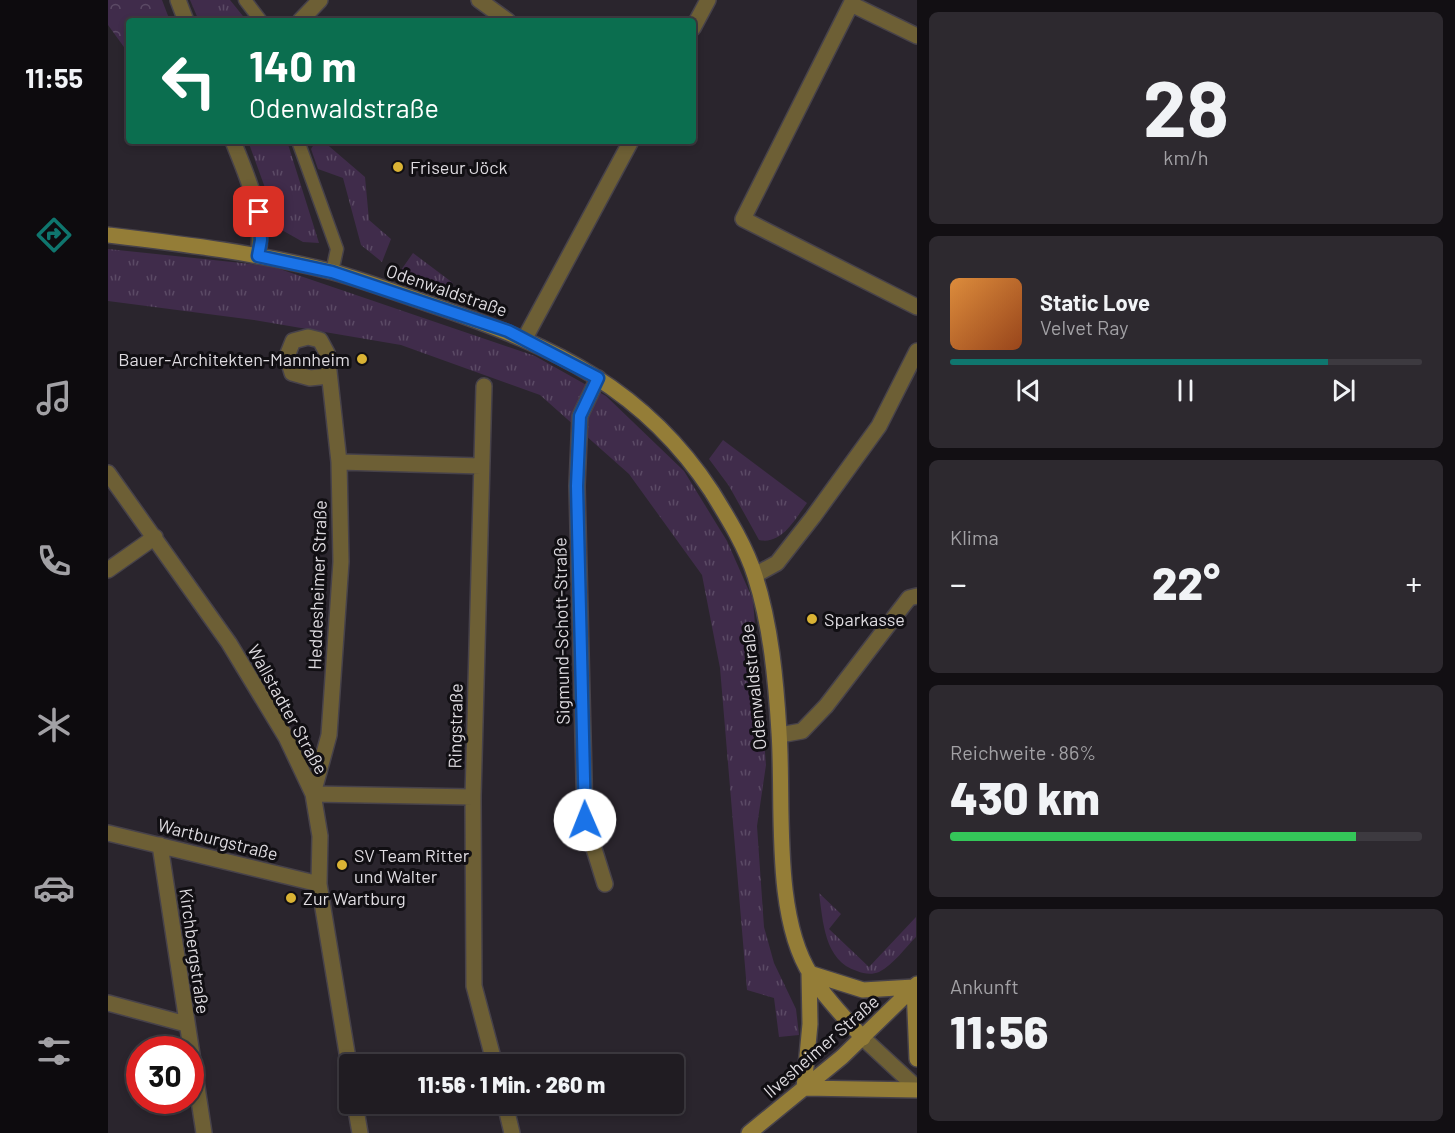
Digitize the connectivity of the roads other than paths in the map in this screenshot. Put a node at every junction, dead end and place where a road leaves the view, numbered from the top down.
1 (178, 0) edge
2 (245, 0) edge
3 (320, 0) edge
4 (479, 0) edge
5 (708, 0) edge
6 (185, 18) edge
7 (259, 18) edge
8 (303, 18) edge
9 (504, 18) edge
10 (696, 22) edge
11 (916, 36) edge
12 (234, 144) edge
13 (299, 144) edge
14 (629, 144) edge
15 (108, 236) edge
16 (258, 256) junction
17 (332, 272) junction
18 (916, 307) edge
19 (525, 338) junction
20 (916, 351) edge
21 (329, 376) dead end
22 (598, 378) junction
23 (483, 386) dead end
24 (339, 462) junction
25 (481, 466) junction
26 (108, 473) edge
27 (155, 537) junction
28 (108, 570) edge
29 (755, 575) junction
30 (916, 596) edge
31 (780, 735) junction
32 (313, 794) junction
33 (473, 796) junction
34 (108, 832) edge
35 (160, 845) junction
36 (319, 884) junction
37 (605, 884) dead end
38 (809, 974) junction
39 (915, 986) edge
40 (108, 1003) edge
41 (186, 1024) junction
42 (863, 1038) junction
43 (347, 1054) edge
44 (492, 1054) edge
45 (916, 1059) edge
46 (804, 1089) junction
47 (916, 1089) edge
48 (357, 1114) edge
49 (507, 1114) edge
50 (204, 1133) edge
51 (360, 1133) edge
52 (512, 1133) edge
53 (749, 1133) edge

1 - 6 street
2 - 7 lane
3 - 8 street
4 - 9 street
5 - 10 street
11 - 18 street
12 - 16 street
13 - 17 lane
14 - 19 street
15 - 16 street, Odenwaldstraße
16 - 17 street, Odenwaldstraße
17 - 19 street, Odenwaldstraße
19 - 22 street, Odenwaldstraße
20 - 29 street
21 - 24 street, Heddesheimer Straße
22 - 29 street, Odenwaldstraße
22 - 37 street, Sigmund-Schott-Straße
23 - 25 street, Ringstraße
24 - 25 street
24 - 32 street, Heddesheimer Straße
25 - 33 street, Ringstraße
26 - 27 street, Wallstadter Straße
27 - 28 street
27 - 32 street, Wallstadter Straße
29 - 31 street, Odenwaldstraße
30 - 31 street
31 - 38 street, Odenwaldstraße
32 - 33 street
32 - 36 street, Wallstadter Straße
33 - 44 street, Ringstraße
34 - 35 street, Wartburgstraße
35 - 36 street, Wartburgstraße
35 - 41 street, Kirchbergstraße
36 - 43 street, Wallstadter Straße
38 - 39 street
38 - 42 street, Odenwaldstraße
38 - 46 street
39 - 42 street, Ilvesheimer Straße
39 - 45 street
40 - 41 street
41 - 50 street, Kirchbergstraße
42 - 46 street, Ilvesheimer Straße
42 - 47 street, Odenwaldstraße
46 - 47 street
46 - 53 street, Ilvesheimer Straße
48 - 51 street
49 - 52 street

